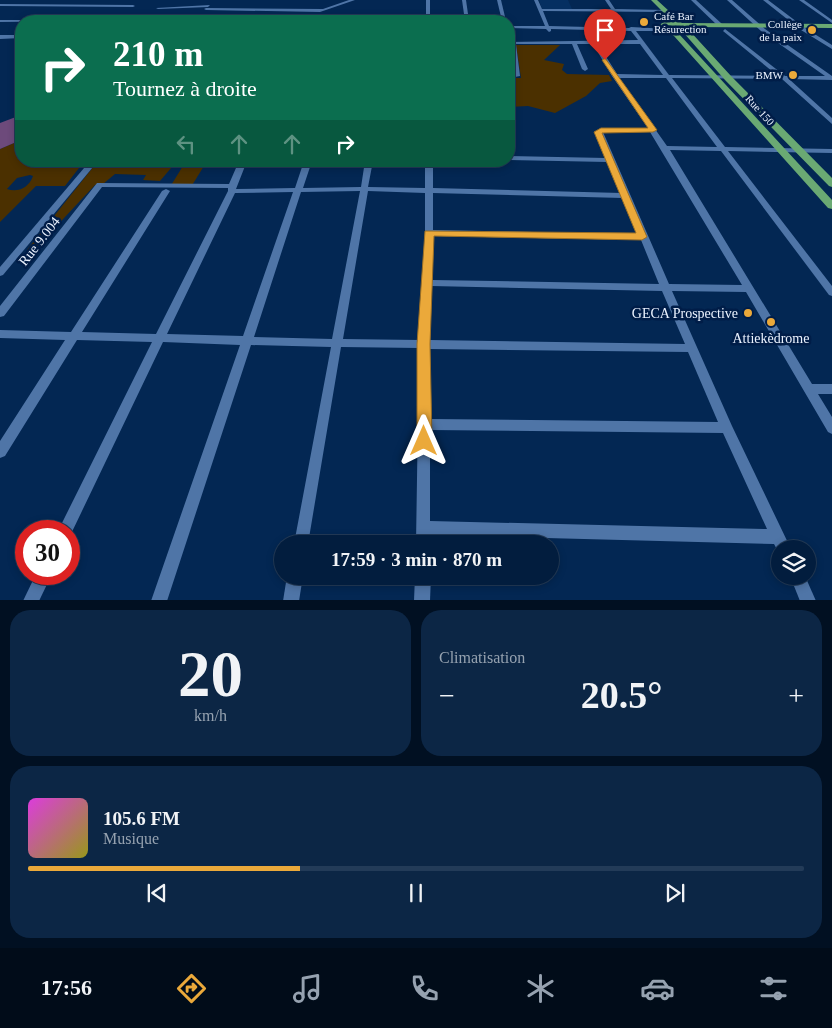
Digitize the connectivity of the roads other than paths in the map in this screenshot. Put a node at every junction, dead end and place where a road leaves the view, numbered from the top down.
1 (116, 0) edge
2 (212, 0) edge
3 (339, 0) edge
4 (353, 0) edge
5 (428, 0) edge
6 (464, 0) edge
7 (499, 0) edge
8 (536, 0) edge
9 (607, 0) edge
10 (646, 0) edge
11 (654, 0) edge
12 (693, 0) edge
13 (729, 0) edge
14 (765, 0) edge
15 (801, 0) edge
16 (178, 1) edge
17 (0, 5) edge
18 (575, 5) dead end
19 (133, 6) dead end
20 (107, 7) junction
21 (176, 7) junction
22 (207, 7) junction
23 (158, 8) dead end
24 (325, 10) junction
25 (540, 10) junction
26 (578, 10) junction
27 (614, 11) junction
28 (656, 11) junction
29 (664, 11) junction
30 (100, 12) dead end
31 (202, 15) edge
32 (312, 15) edge
33 (428, 15) edge
34 (466, 15) edge
35 (503, 15) edge
36 (0, 20) edge
37 (15, 20) edge
38 (832, 22) edge
39 (515, 23) edge
40 (547, 26) junction
41 (515, 27) edge
42 (665, 27) junction
43 (683, 27) junction
44 (722, 27) junction
45 (761, 27) junction
46 (631, 28) junction
47 (801, 28) junction
48 (832, 28) edge
49 (0, 37) edge
50 (15, 37) edge
51 (641, 42) junction
52 (515, 43) edge
53 (554, 43) junction
54 (574, 43) junction
55 (595, 43) junction
56 (832, 47) edge
57 (515, 65) edge
58 (585, 69) dead end
59 (517, 76) dead end
60 (615, 76) junction
61 (666, 77) junction
62 (715, 78) junction
63 (728, 78) junction
64 (784, 78) junction
65 (832, 78) edge
66 (832, 122) edge
67 (653, 130) junction
68 (665, 148) junction
69 (721, 149) junction
70 (800, 150) junction
71 (782, 151) junction
72 (832, 151) edge
73 (515, 158) edge
74 (611, 160) junction
75 (89, 167) edge
76 (241, 167) edge
77 (306, 167) edge
78 (367, 167) edge
79 (429, 167) edge
80 (832, 184) edge
81 (232, 188) junction
82 (364, 189) junction
83 (299, 190) junction
84 (166, 191) dead end
85 (430, 191) junction
86 (626, 196) junction
87 (832, 206) edge
88 (429, 233) junction
89 (642, 237) junction
90 (0, 273) edge
91 (427, 283) junction
92 (664, 286) junction
93 (748, 289) junction
94 (832, 292) edge
95 (0, 313) edge
96 (0, 334) edge
97 (73, 337) junction
98 (160, 339) junction
99 (246, 341) junction
100 (337, 343) junction
101 (424, 344) junction
102 (692, 348) junction
103 (809, 389) junction
104 (832, 389) edge
105 (424, 424) junction
106 (727, 428) junction
107 (832, 428) edge
108 (0, 452) edge
109 (70, 520) edge
110 (424, 528) junction
111 (303, 535) edge
112 (424, 535) edge
113 (781, 540) edge
114 (771, 543) edge
115 (38, 585) edge
116 (294, 585) edge
117 (423, 585) edge
118 (801, 585) edge
119 (31, 600) edge
120 (159, 600) edge
121 (291, 600) edge
122 (422, 600) edge
123 (808, 600) edge

1 - 20 street
2 - 22 street
3 - 4 street
4 - 24 street
5 - 33 street
6 - 34 street
7 - 35 street
8 - 25 street
9 - 27 street
10 - 28 main road, Rue 150
11 - 29 main road, Rue 150
12 - 44 street
13 - 45 street
14 - 47 street
15 - 38 street
16 - 21 street
17 - 20 street
18 - 26 street
19 - 20 street
20 - 30 street
21 - 22 street
21 - 23 street
22 - 24 street
22 - 31 street
24 - 32 street
25 - 26 street
25 - 40 street
26 - 27 street
27 - 28 street
28 - 29 street
28 - 42 main road, Rue 150
29 - 43 main road, Rue 150
36 - 37 street
39 - 40 street
40 - 41 street
40 - 42 street
40 - 46 street
40 - 53 street
42 - 43 main road
42 - 46 street
42 - 62 main road, Rue 150
43 - 44 main road
43 - 63 main road, Rue 150
44 - 45 main road
44 - 64 street
45 - 47 main road
45 - 65 street
46 - 51 street
47 - 48 main road
47 - 56 street
49 - 50 street
51 - 55 street
51 - 61 street
52 - 53 street
53 - 54 street
54 - 55 street
54 - 58 street
55 - 60 street
57 - 59 street
60 - 61 street
60 - 67 street
61 - 62 street
61 - 69 street
62 - 63 street
62 - 71 main road, Rue 150
63 - 64 street
63 - 70 main road, Rue 150
64 - 65 street
64 - 66 street
67 - 68 street
67 - 74 street
68 - 69 street
68 - 93 street
69 - 71 street
69 - 94 street
70 - 71 street
70 - 72 street
70 - 80 main road, Rue 150
71 - 87 main road, Rue 150
73 - 74 street
74 - 86 street
75 - 90 street, Rue 9.004
76 - 81 street
77 - 83 street
78 - 82 street
79 - 85 street
81 - 83 street
81 - 95 street, Rue 9.004
81 - 98 street
82 - 83 street
82 - 85 street
82 - 100 street
83 - 99 street
84 - 97 street
85 - 86 street
85 - 88 street
86 - 89 street
88 - 89 street
88 - 91 street
89 - 92 street
91 - 92 street
91 - 101 street
92 - 93 street
92 - 102 street
93 - 103 street
96 - 97 street
97 - 98 street
97 - 108 street
98 - 99 street
98 - 109 street
99 - 100 street
99 - 120 street
100 - 101 street
100 - 111 street
101 - 102 street
101 - 105 street
102 - 106 street
103 - 104 street
103 - 107 street
105 - 106 street
105 - 110 street
106 - 113 street
110 - 112 street
110 - 114 street
115 - 119 street
116 - 121 street
117 - 122 street
118 - 123 street

